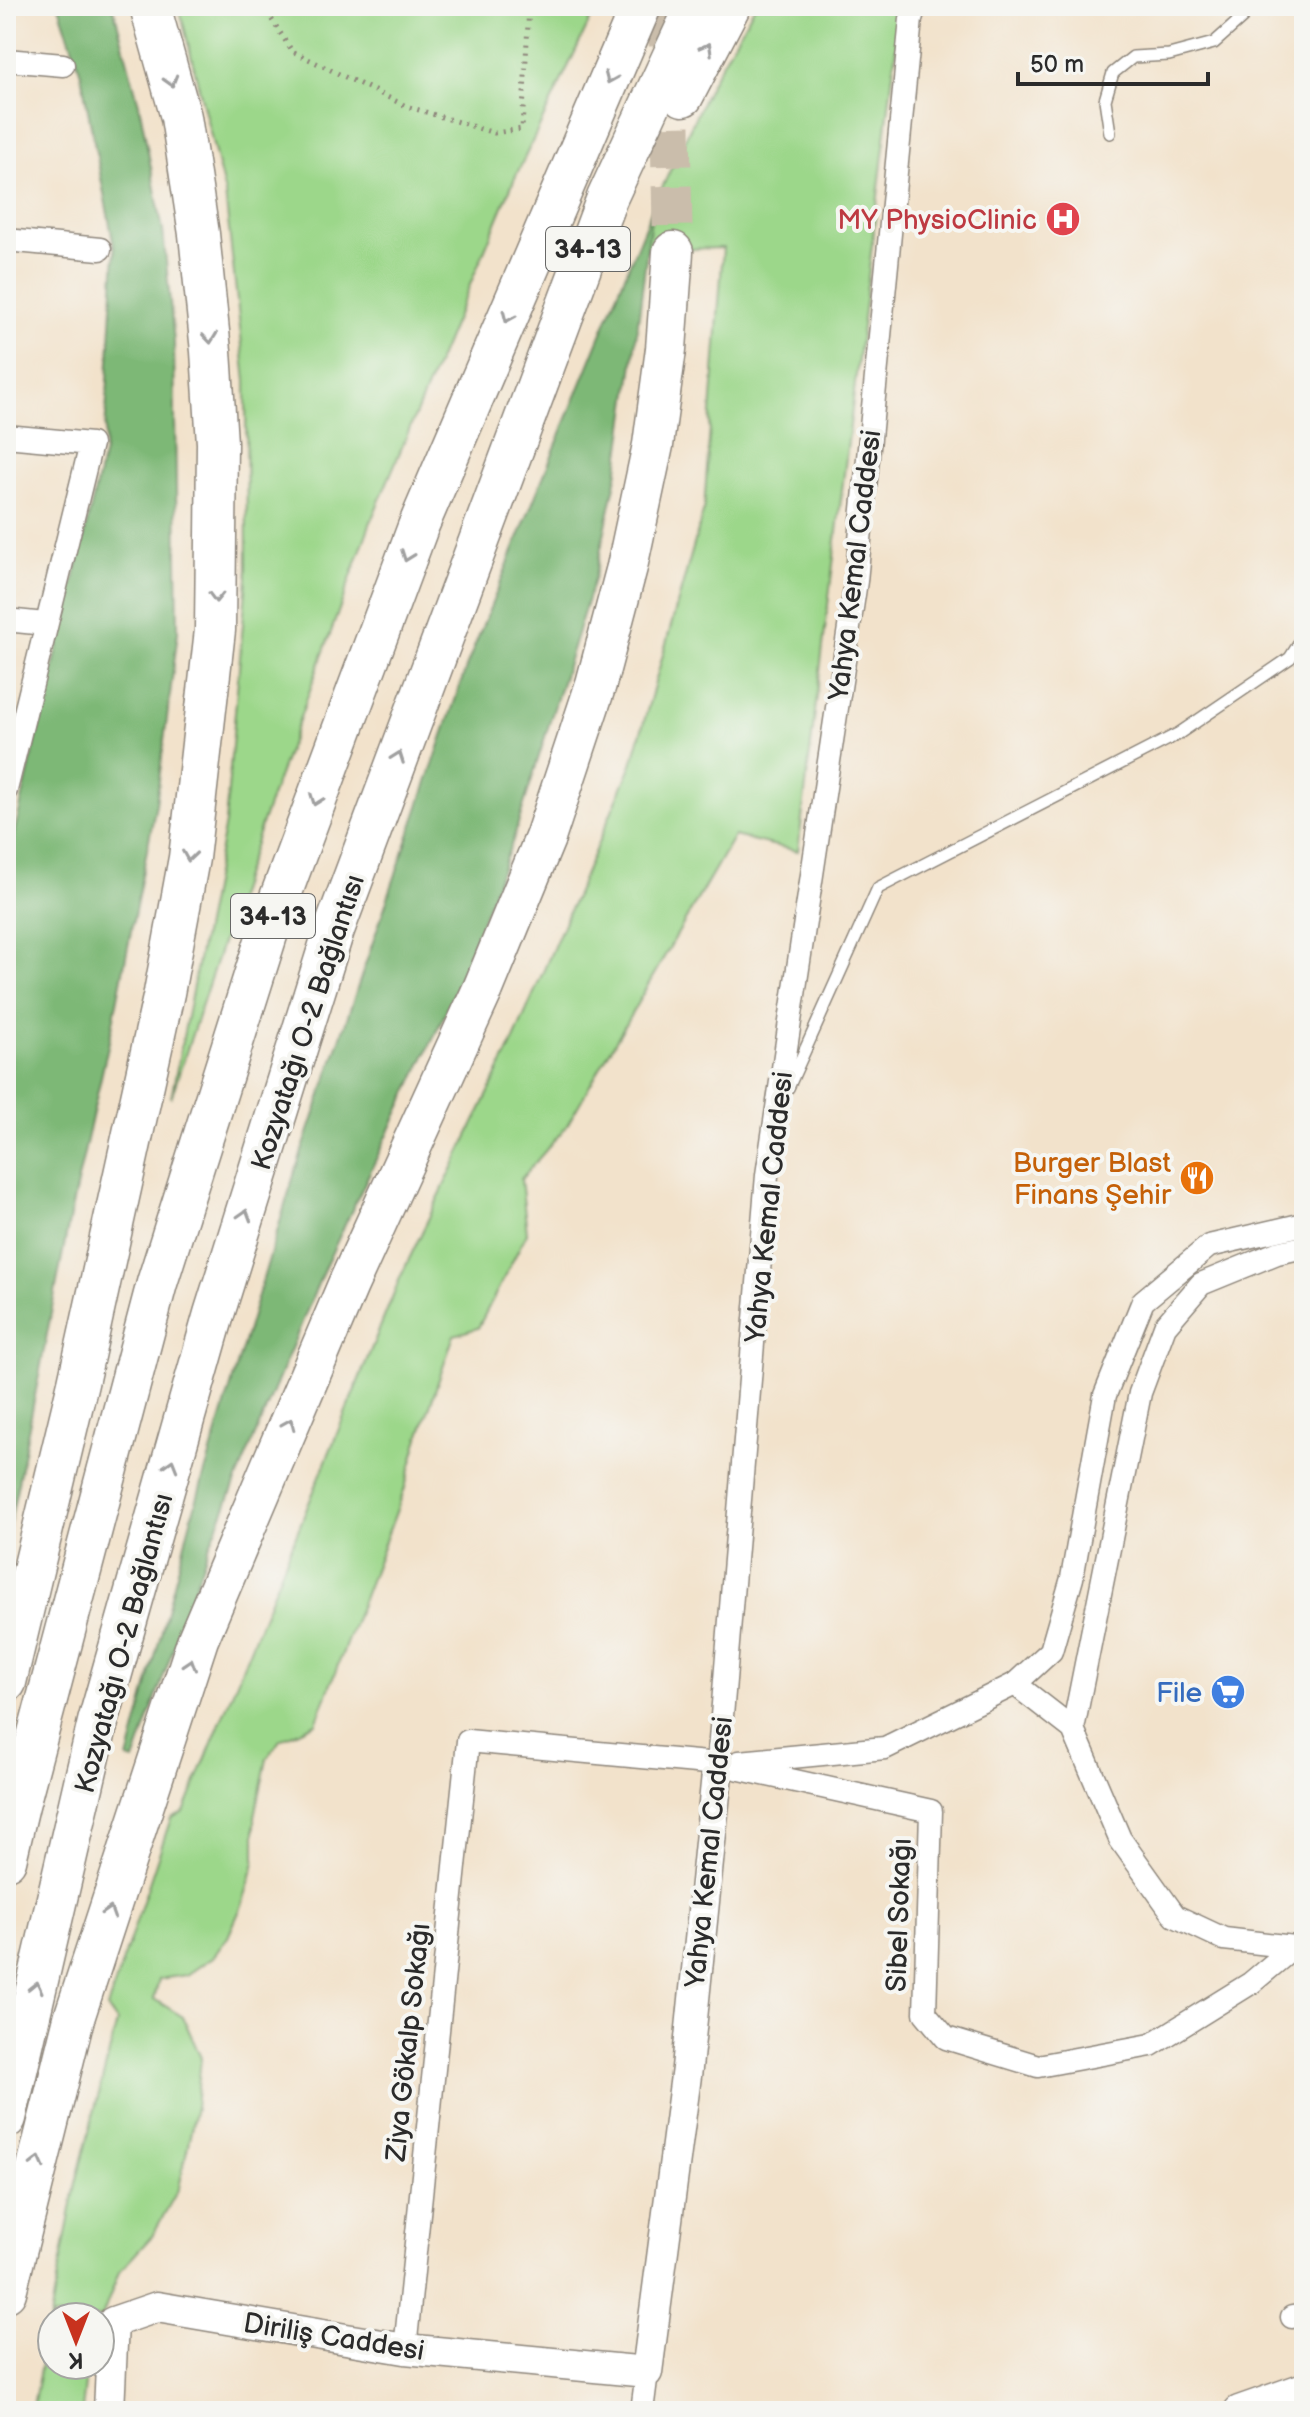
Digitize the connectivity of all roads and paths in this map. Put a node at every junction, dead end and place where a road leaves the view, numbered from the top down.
1 (150, 6) edge
2 (263, 6) edge
3 (529, 6) edge
4 (641, 6) edge
5 (696, 6) edge
6 (730, 6) edge
7 (915, 6) edge
8 (1249, 6) edge
9 (6, 60) edge
10 (63, 65) dead end
11 (1110, 133) dead end
12 (6, 240) edge
13 (100, 249) dead end
14 (673, 252) tunnel mouth
15 (6, 436) edge
16 (494, 498) junction
17 (6, 620) edge
18 (45, 624) junction
19 (1304, 636) edge
20 (6, 790) edge
21 (776, 1114) junction
22 (1304, 1224) edge
23 (1304, 1247) edge
24 (6, 1682) edge
25 (1015, 1684) junction
26 (1073, 1729) junction
27 (718, 1764) junction
28 (6, 1860) edge
29 (1299, 1946) edge
30 (6, 2118) edge
31 (6, 2292) edge
32 (405, 2349) junction
33 (647, 2372) junction
34 (1304, 2388) edge
35 (109, 2411) edge
36 (642, 2411) edge
37 (1239, 2411) edge

1 -> 24 highway
2 - 3 path
4 -> 28 highway, 34-13
5 - 16 highway, Kozyatağı O-2 Bağlantısı / 34-13
16 -> 6 highway
7 - 21 street, Yahya Kemal Caddesi
8 - 11 lane
9 - 10 street
12 - 13 street
31 -> 14 highway
15 - 18 street
30 -> 16 highway, Kozyatağı O-2 Bağlantısı / 34-13
17 - 18 street
18 - 20 street
19 - 21 lane
21 - 27 street, Yahya Kemal Caddesi
22 - 25 street
23 - 26 street
25 - 26 street
25 - 27 street
26 - 29 street
27 - 29 street, Sibel Sokağı
27 - 32 street, Ziya Gökalp Sokağı
27 - 33 street, Yahya Kemal Caddesi
32 - 33 street, Diriliş Caddesi
32 - 35 street, Diriliş Caddesi
33 - 36 street, Yahya Kemal Caddesi
34 - 37 street

